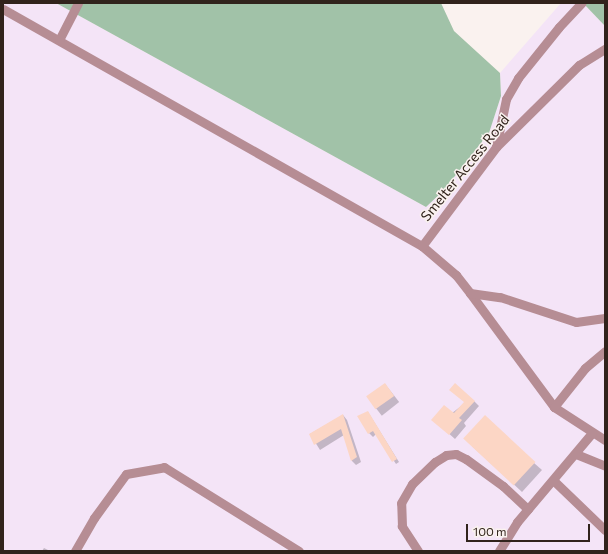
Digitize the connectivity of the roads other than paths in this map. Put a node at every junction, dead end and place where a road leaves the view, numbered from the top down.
1 (78, 3) edge
2 (582, 3) edge
3 (3, 9) edge
4 (59, 40) junction
5 (605, 49) edge
6 (496, 147) junction
7 (422, 246) junction
8 (470, 293) junction
9 (605, 318) edge
10 (605, 351) edge
11 (554, 407) junction
12 (592, 433) junction
13 (605, 440) edge
14 (576, 454) junction
15 (605, 466) edge
16 (553, 480) junction
17 (528, 509) junction
18 (605, 530) edge
19 (75, 551) edge
20 (299, 551) edge
21 (418, 551) edge
22 (499, 551) edge

1 - 4 lane
2 - 6 lane
3 - 4 lane
4 - 7 lane
5 - 6 lane, Smelter Access Road
6 - 7 lane, Smelter Access Road
7 - 8 lane
8 - 9 lane
8 - 11 lane
10 - 11 lane
11 - 12 lane
12 - 13 lane
12 - 14 lane
14 - 15 lane
14 - 16 lane
16 - 17 lane
16 - 18 lane
17 - 21 lane
17 - 22 lane
19 - 20 lane

